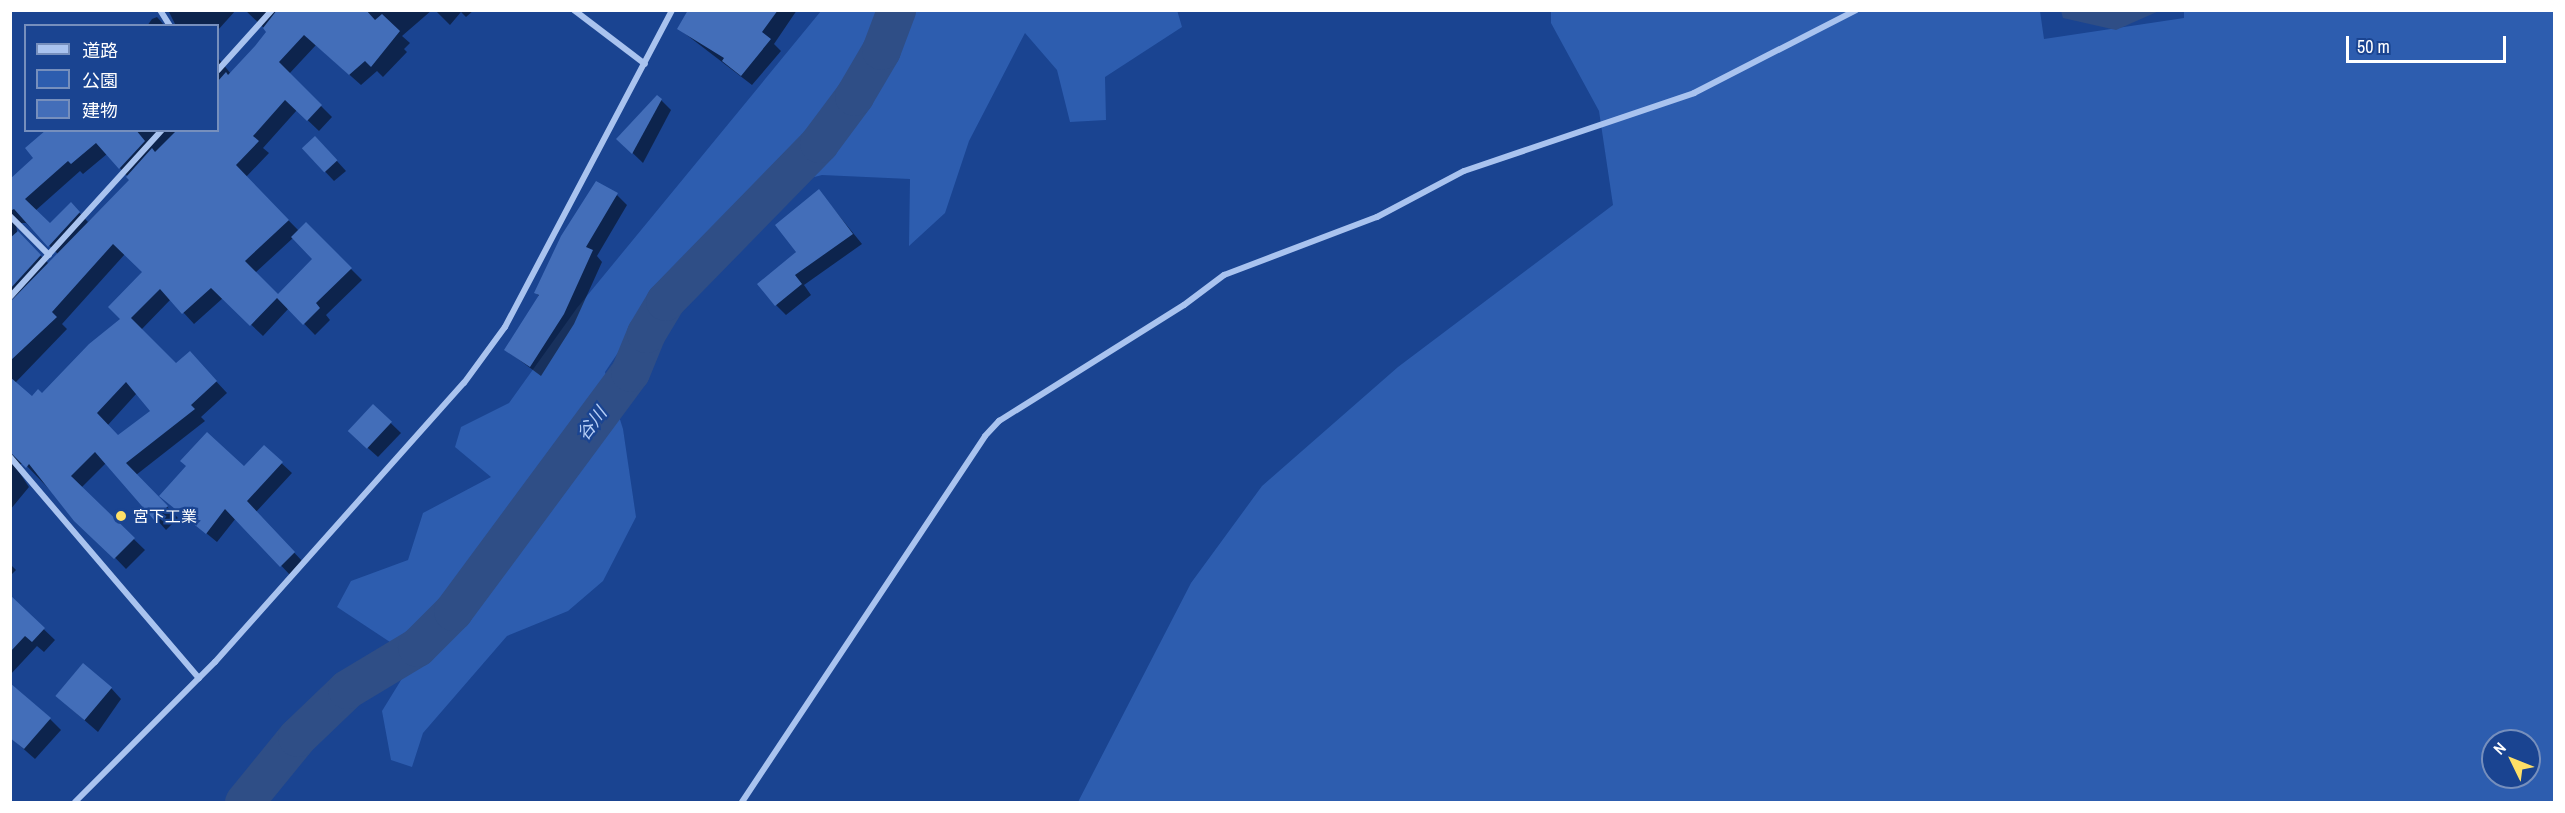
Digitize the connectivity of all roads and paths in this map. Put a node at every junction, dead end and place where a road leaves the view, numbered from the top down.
1 (159, 10) edge
2 (272, 10) edge
3 (574, 10) edge
4 (672, 10) edge
5 (1856, 10) edge
6 (169, 24) edge
7 (645, 64) junction
8 (219, 69) edge
9 (160, 132) edge
10 (10, 216) edge
11 (49, 255) junction
12 (10, 297) edge
13 (10, 457) edge
14 (199, 678) junction
15 (75, 802) edge
16 (742, 802) edge

1 - 6 street
2 - 8 street
3 - 7 street
4 - 7 street
5 - 16 street
7 - 14 street
9 - 11 street
10 - 11 street
11 - 12 street
13 - 14 street
14 - 15 street

